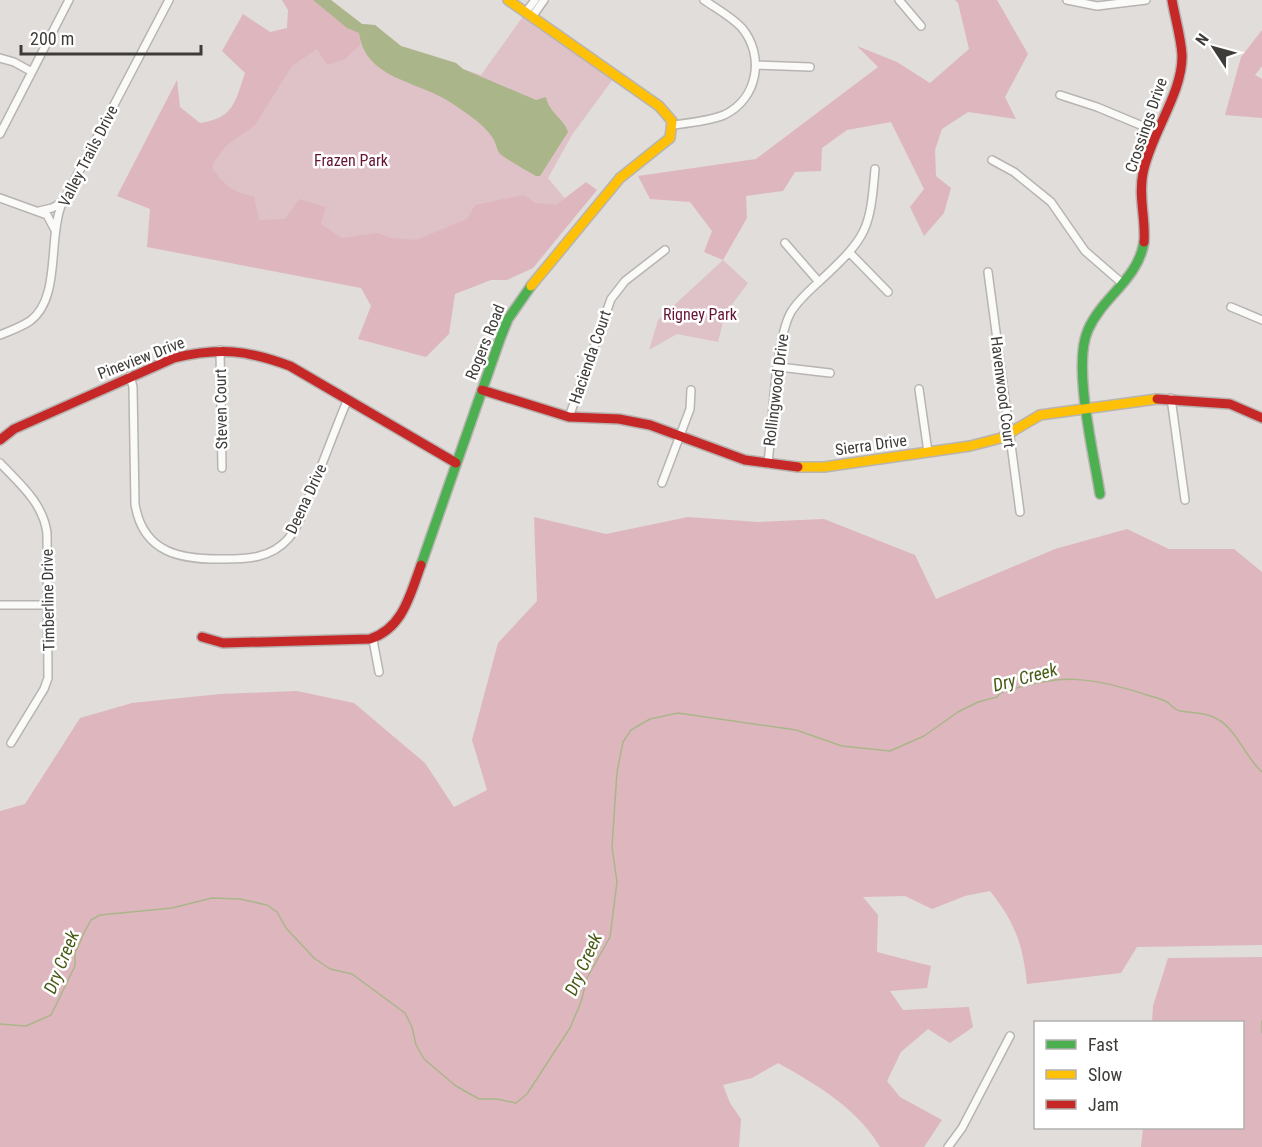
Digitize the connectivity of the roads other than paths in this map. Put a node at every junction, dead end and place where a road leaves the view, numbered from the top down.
1 (69, 0) edge
2 (169, 0) edge
3 (508, 0) edge
4 (535, 0) edge
5 (544, 0) edge
6 (704, 0) edge
7 (899, 0) edge
8 (1067, 0) edge
9 (1146, 0) edge
10 (1172, 0) edge
11 (529, 15) junction
12 (921, 26) dead end
13 (0, 58) edge
14 (756, 65) junction
15 (810, 67) dead end
16 (32, 72) junction
17 (1060, 95) dead end
18 (673, 125) junction
19 (1157, 132) junction
20 (0, 134) edge
21 (993, 160) dead end
22 (875, 169) dead end
23 (0, 198) edge
24 (63, 202) junction
25 (39, 211) junction
26 (55, 230) junction
27 (785, 243) dead end
28 (665, 250) dead end
29 (850, 253) junction
30 (988, 272) dead end
31 (819, 282) junction
32 (1123, 284) junction
33 (888, 292) dead end
34 (1231, 307) dead end
35 (1262, 321) edge
36 (0, 335) edge
37 (220, 350) junction
38 (779, 367) junction
39 (830, 373) dead end
40 (130, 376) junction
41 (919, 389) dead end
42 (482, 390) junction
43 (691, 390) dead end
44 (1171, 398) junction
45 (347, 400) junction
46 (1088, 407) junction
47 (569, 417) junction
48 (1262, 418) edge
49 (1008, 433) junction
50 (680, 436) junction
51 (0, 440) edge
52 (928, 452) junction
53 (456, 463) junction
54 (0, 464) edge
55 (768, 464) junction
56 (222, 468) dead end
57 (662, 483) dead end
58 (1100, 494) dead end
59 (1185, 500) dead end
60 (1020, 512) dead end
61 (0, 605) edge
62 (48, 605) junction
63 (202, 636) dead end
64 (373, 640) junction
65 (379, 672) dead end
66 (11, 743) dead end
67 (1010, 1036) dead end
68 (948, 1147) edge

1 - 16 street
2 - 24 street, Valley Trails Drive
3 - 11 street
4 - 11 street
5 - 11 street
6 - 14 street
7 - 12 street
8 - 9 street
10 - 19 street, Crossings Drive
11 - 18 street
13 - 16 street
14 - 15 street
14 - 18 street
16 - 20 street
17 - 19 street
18 - 42 street, Rogers Road
19 - 32 street, Crossings Drive
21 - 32 street
22 - 29 street, Rollingwood Drive
23 - 25 street
24 - 25 street
24 - 26 street, Valley Trails Drive
25 - 26 street
26 - 36 street, Valley Trails Drive
27 - 31 street
28 - 47 street, Hacienda Court
29 - 31 street, Rollingwood Drive
29 - 33 street
30 - 49 street, Havenwood Court
31 - 38 street, Rollingwood Drive
32 - 46 street, Crossings Drive
34 - 35 street
37 - 40 street, Pineview Drive
37 - 45 street, Pineview Drive
37 - 56 street, Steven Court
38 - 39 street
38 - 55 street, Rollingwood Drive
40 - 45 street, Deena Drive
40 - 51 street, Pineview Drive
41 - 52 street
42 - 47 street, Sierra Drive
42 - 53 street, Rogers Road
43 - 50 street
44 - 46 street, Sierra Drive
44 - 48 street, Sierra Drive
44 - 59 street
45 - 53 street, Pineview Drive
46 - 49 street, Sierra Drive
46 - 58 street, Crossings Drive
47 - 50 street, Sierra Drive
49 - 52 street, Sierra Drive
49 - 60 street, Havenwood Court
50 - 55 street, Sierra Drive
50 - 57 street
52 - 55 street, Sierra Drive
53 - 64 street, Rogers Road
54 - 62 street, Timberline Drive
61 - 62 street
62 - 66 street, Timberline Drive
63 - 64 street
64 - 65 street
67 - 68 street

